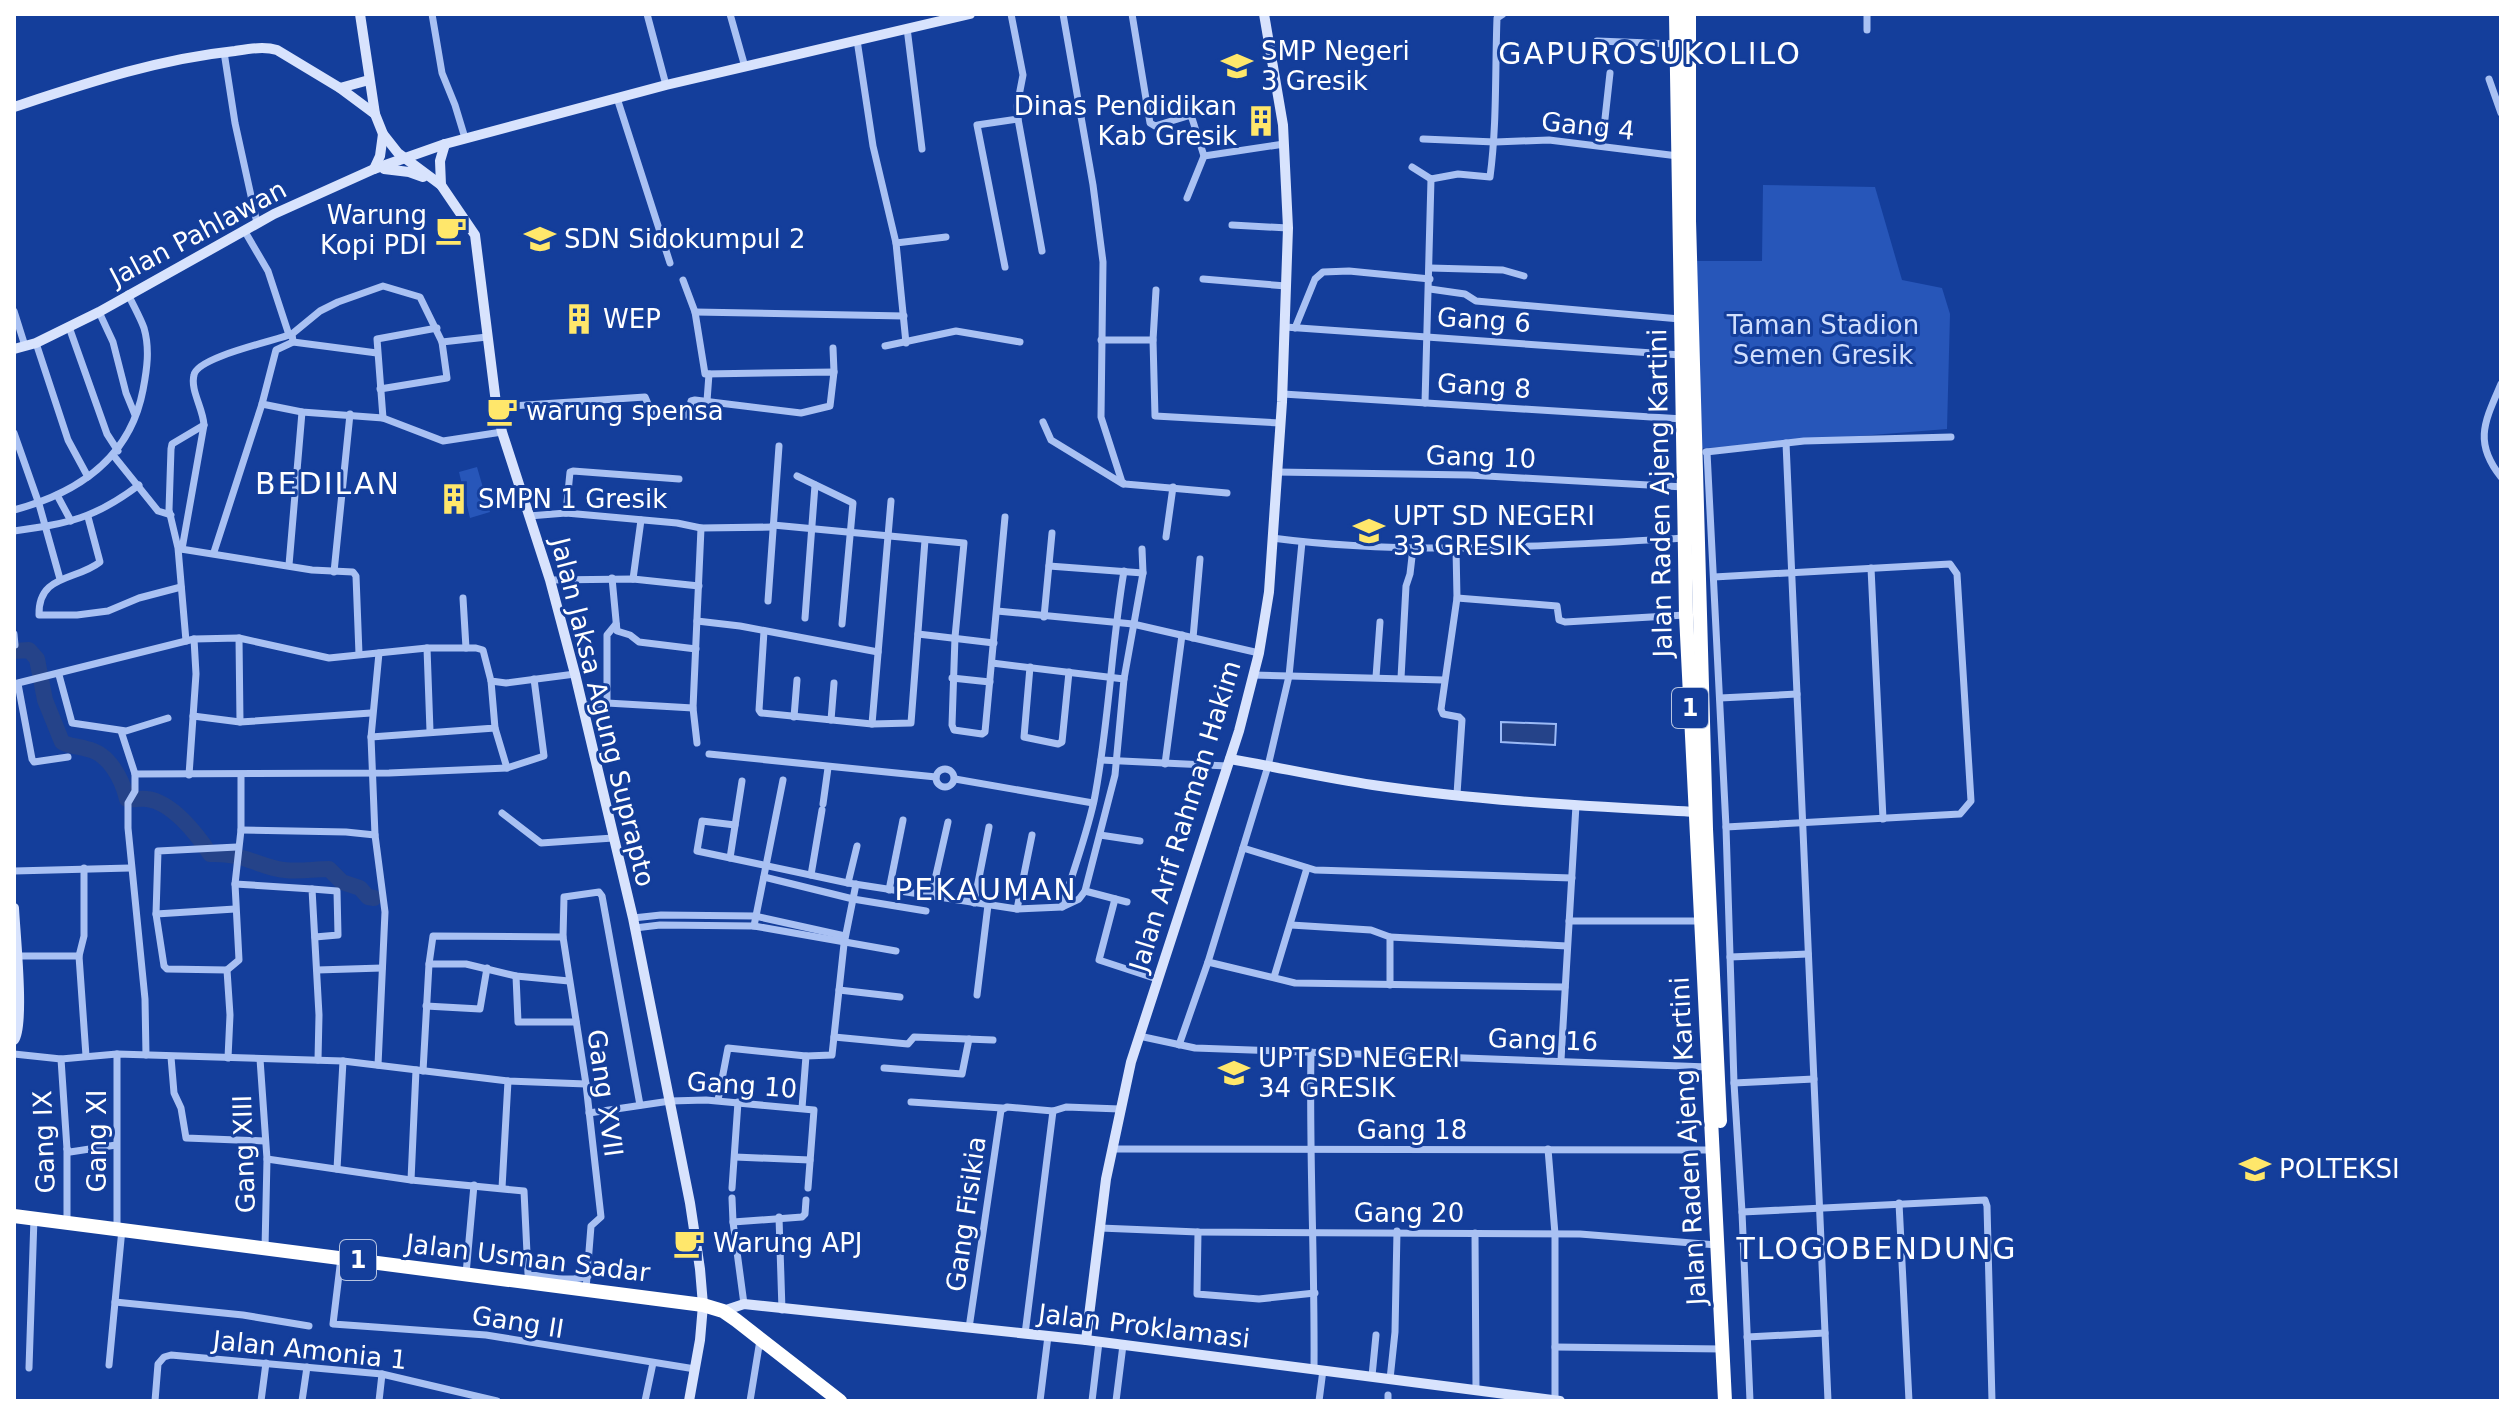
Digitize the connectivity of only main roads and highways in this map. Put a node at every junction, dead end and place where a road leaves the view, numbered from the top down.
1 (360, 14) edge
2 (970, 14) edge
3 (1264, 14) edge
4 (1676, 14) edge
5 (1689, 14) edge
6 (934, 18) edge
7 (369, 80) junction
8 (340, 88) junction
9 (14, 107) edge
10 (375, 114) junction
11 (383, 134) junction
12 (445, 144) junction
13 (405, 159) junction
14 (374, 169) junction
15 (441, 185) junction
16 (19, 348) edge
17 (1228, 762) junction
18 (1695, 812) junction
19 (1702, 851) junction
20 (1703, 873) junction
21 (14, 908) edge
22 (14, 1040) edge
23 (14, 1216) edge
24 (703, 1305) junction
25 (723, 1311) junction
26 (1086, 1340) junction
27 (689, 1401) edge
28 (840, 1401) edge
29 (1557, 1401) edge
30 (1725, 1401) edge
31 (1734, 1401) edge

1 - 7 main road, Jalan Jaksa Agung Suprapto
2 - 6 main road
3 - 17 main road, Jalan Arif Rahman Hakim
4 - 18 highway, Jalan Raden Ajeng Kartini / 1
5 - 19 highway, Jalan Raden Ajeng Kartini / 1
6 - 12 main road
7 - 8 main road
7 - 10 main road, Jalan Jaksa Agung Suprapto
8 - 9 main road
8 - 10 main road
10 - 11 main road, Jalan Jaksa Agung Suprapto
11 - 12 main road
11 - 13 main road, Jalan Jaksa Agung Suprapto
11 - 14 main road
12 - 13 main road, Jalan Pahlawan
12 - 15 main road
13 - 14 main road, Jalan Pahlawan
13 - 15 main road, Jalan Jaksa Agung Suprapto
14 - 15 main road
14 - 16 main road, Jalan Pahlawan
15 - 24 main road, Jalan Jaksa Agung Suprapto
17 - 18 main road
17 - 26 main road, Jalan Arif Rahman Hakim
18 - 19 highway, Jalan Raden Ajeng Kartini / 1
19 - 20 highway, Jalan Raden Ajeng Kartini / 1
20 - 30 highway, Jalan Raden Ajeng Kartini / 1
20 - 31 highway, Jalan Raden Ajeng Kartini / 1
21 - 22 main road
23 - 24 highway, Jalan Usman Sadar / 1
24 - 25 highway, 1
24 - 27 main road, Jalan Jaksa Agung Suprapto
25 - 26 main road, Jalan Proklamasi
25 - 28 highway, 1
26 - 29 main road, Jalan Proklamasi

